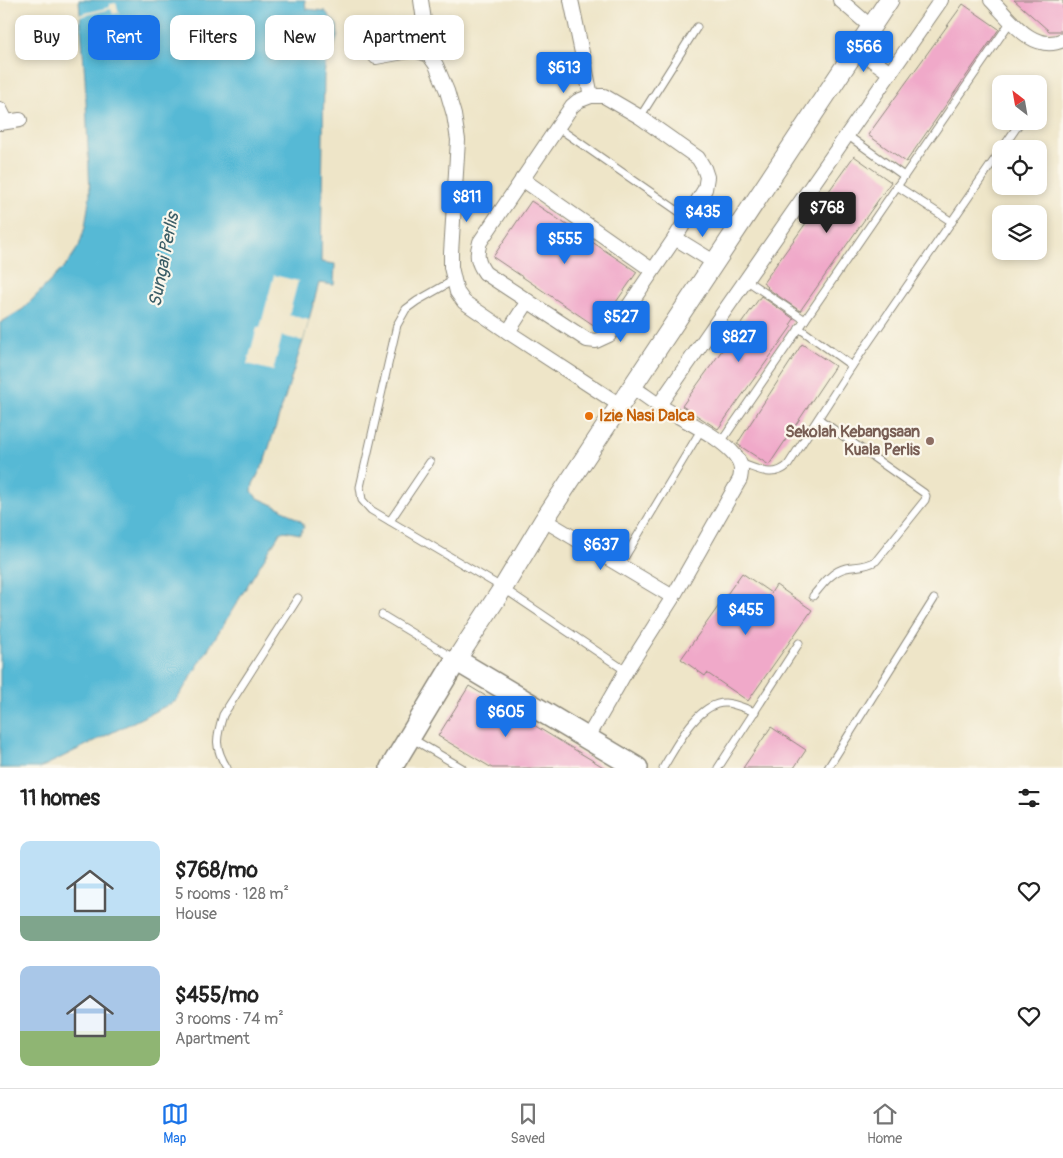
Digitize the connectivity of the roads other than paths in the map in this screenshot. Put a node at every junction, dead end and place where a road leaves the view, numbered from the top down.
1 (421, 0) edge
2 (571, 0) edge
3 (840, 0) edge
4 (889, 0) edge
5 (941, 0) edge
6 (991, 0) edge
7 (423, 15) edge
8 (1011, 21) junction
9 (870, 26) junction
10 (697, 28) dead end
11 (1063, 40) edge
12 (856, 48) junction
13 (432, 60) edge
14 (890, 73) junction
15 (591, 96) junction
16 (640, 116) junction
17 (557, 127) junction
18 (847, 135) junction
19 (992, 164) edge
20 (904, 176) junction
21 (522, 179) junction
22 (897, 186) junction
23 (688, 218) junction
24 (952, 222) junction
25 (676, 238) junction
26 (714, 262) junction
27 (652, 270) junction
28 (454, 280) junction
29 (746, 280) junction
30 (528, 301) junction
31 (805, 320) junction
32 (799, 328) junction
33 (508, 332) junction
34 (852, 366) junction
35 (633, 387) junction
36 (620, 405) junction
37 (659, 405) junction
38 (819, 419) junction
39 (701, 430) junction
40 (721, 442) junction
41 (430, 462) dead end
42 (740, 463) junction
43 (544, 520) junction
44 (390, 521) junction
45 (620, 565) junction
46 (503, 588) junction
47 (813, 596) dead end
48 (673, 597) junction
49 (298, 598) dead end
50 (934, 599) dead end
51 (382, 615) dead end
52 (799, 643) dead end
53 (456, 660) junction
54 (626, 671) junction
55 (755, 712) junction
56 (410, 737) junction
57 (587, 739) junction
58 (395, 766) edge
59 (227, 768) edge
60 (462, 768) edge
61 (637, 768) edge
62 (663, 768) edge
63 (718, 768) edge
64 (828, 768) edge

1 - 7 street
2 - 15 street
3 - 9 street
4 - 9 main road
5 - 14 street
6 - 8 street
8 - 11 street
8 - 20 lane
9 - 12 main road
10 - 16 lane
12 - 14 street
12 - 26 main road
13 - 28 street
14 - 18 street
15 - 16 street
15 - 17 street
16 - 23 street
17 - 21 street
17 - 23 lane
18 - 20 lane
18 - 29 street
19 - 24 lane
20 - 22 lane
21 - 27 street
21 - 30 street
22 - 24 lane
22 - 31 lane
23 - 25 street
24 - 34 lane
25 - 26 street
25 - 27 street
26 - 35 main road
27 - 30 street
28 - 33 street
28 - 44 lane
29 - 31 lane
29 - 37 street
30 - 33 street
31 - 32 lane
32 - 34 lane
32 - 40 lane
33 - 36 street
34 - 38 lane
35 - 36 main road
35 - 37 street
36 - 43 main road
37 - 39 street
38 - 42 lane
38 - 47 lane
39 - 40 street
39 - 45 lane
40 - 42 street
41 - 44 lane
42 - 48 street
43 - 45 street
43 - 46 main road
44 - 46 lane
45 - 48 street
46 - 53 main road
46 - 54 lane
48 - 54 street
49 - 59 lane
50 - 64 lane
51 - 53 lane
52 - 55 lane
53 - 56 main road
53 - 57 main road
54 - 57 street
55 - 62 lane
55 - 63 lane
56 - 58 main road
56 - 60 lane
57 - 61 main road

